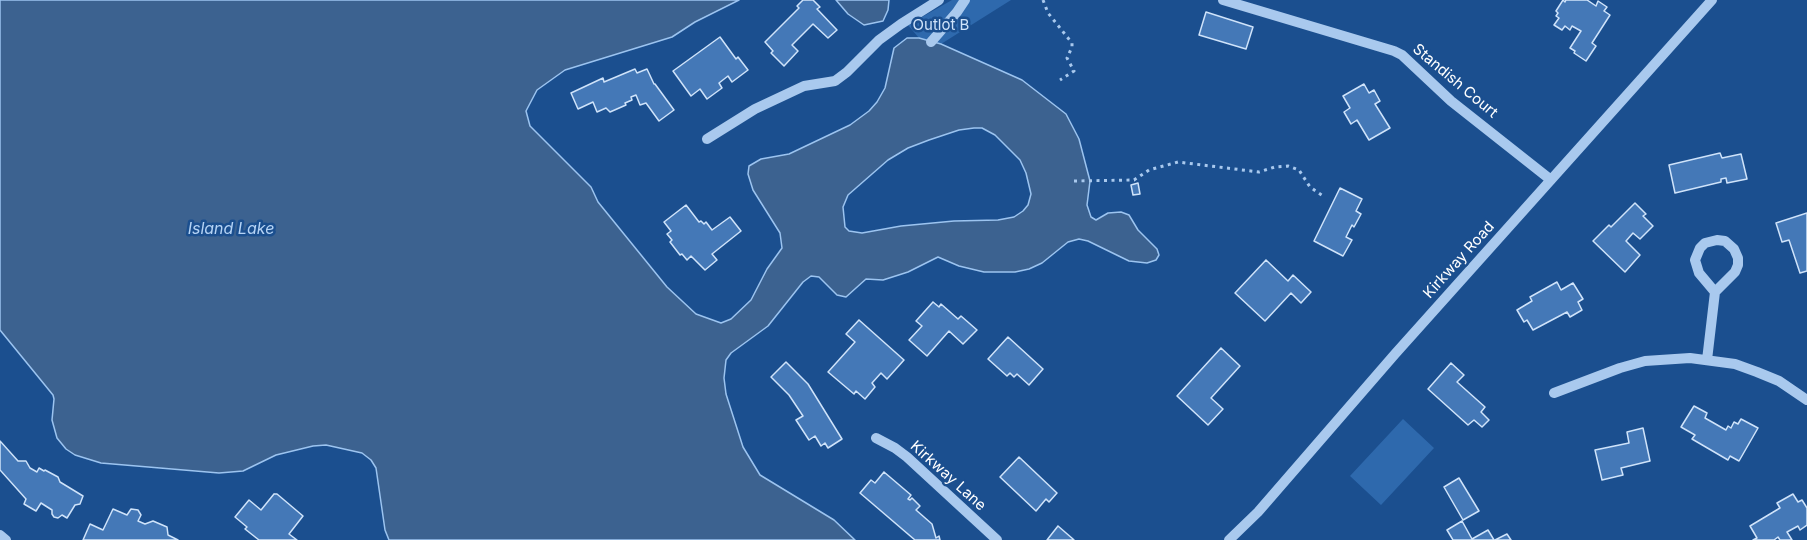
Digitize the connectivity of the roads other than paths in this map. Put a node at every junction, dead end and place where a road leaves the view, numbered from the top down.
1 (939, 0) edge
2 (965, 0) edge
3 (1223, 0) edge
4 (1696, 0) edge
5 (1712, 0) edge
6 (1704, 9) junction
7 (931, 42) dead end
8 (707, 139) dead end
9 (1551, 180) junction
10 (1714, 292) junction
11 (1707, 360) junction
12 (1554, 393) dead end
13 (1807, 400) edge
14 (876, 438) dead end
15 (0, 535) edge
16 (6, 540) edge
17 (997, 540) edge
18 (1229, 540) edge

1 - 8 street
2 - 7 street
3 - 9 street, Standish Court
4 - 6 street
5 - 6 street, Kirkway Road
6 - 9 street, Kirkway Road
9 - 18 street, Kirkway Road
10 - 10 street
10 - 11 street
11 - 12 street
11 - 13 street
14 - 17 street, Kirkway Lane
15 - 16 street

